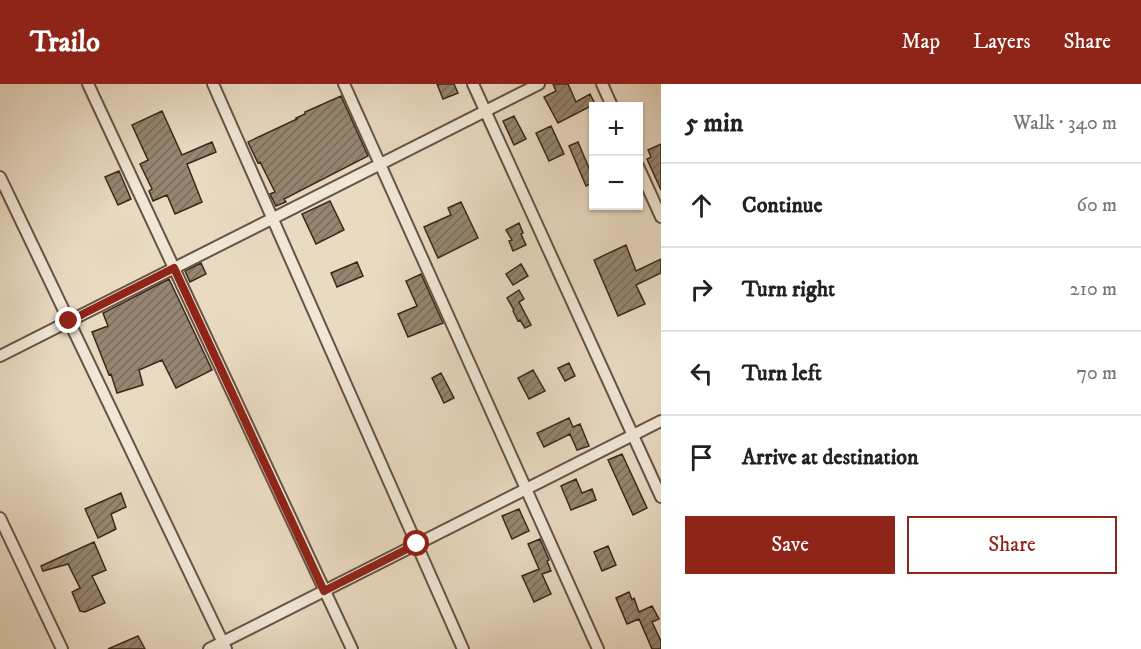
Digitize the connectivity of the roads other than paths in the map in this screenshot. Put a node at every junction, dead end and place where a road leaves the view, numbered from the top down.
1 (88, 84) edge
2 (213, 84) edge
3 (344, 84) edge
4 (473, 84) edge
5 (539, 84) edge
6 (602, 84) edge
7 (610, 102) edge
8 (485, 112) junction
9 (381, 165) junction
10 (643, 175) edge
11 (0, 177) edge
12 (661, 217) edge
13 (273, 218) junction
14 (174, 268) junction
15 (69, 321) junction
16 (0, 356) edge
17 (661, 421) edge
18 (633, 436) junction
19 (526, 489) junction
20 (661, 497) edge
21 (0, 518) edge
22 (417, 544) junction
23 (324, 591) junction
24 (225, 645) edge
25 (62, 649) edge
26 (209, 649) edge
27 (352, 649) edge
28 (463, 649) edge
29 (598, 649) edge

1 - 14 street
2 - 13 street
3 - 9 street
4 - 8 street
5 - 8 street
6 - 7 street
8 - 9 street
8 - 18 street
9 - 13 street
9 - 19 street
10 - 12 street
11 - 15 street
13 - 14 street
13 - 22 street
14 - 15 street
14 - 23 street
15 - 16 street
15 - 24 street
17 - 18 street
18 - 19 street
18 - 20 street
19 - 22 street
19 - 29 street
21 - 25 street
22 - 23 street
22 - 28 street
23 - 24 street
23 - 27 street
24 - 26 street

